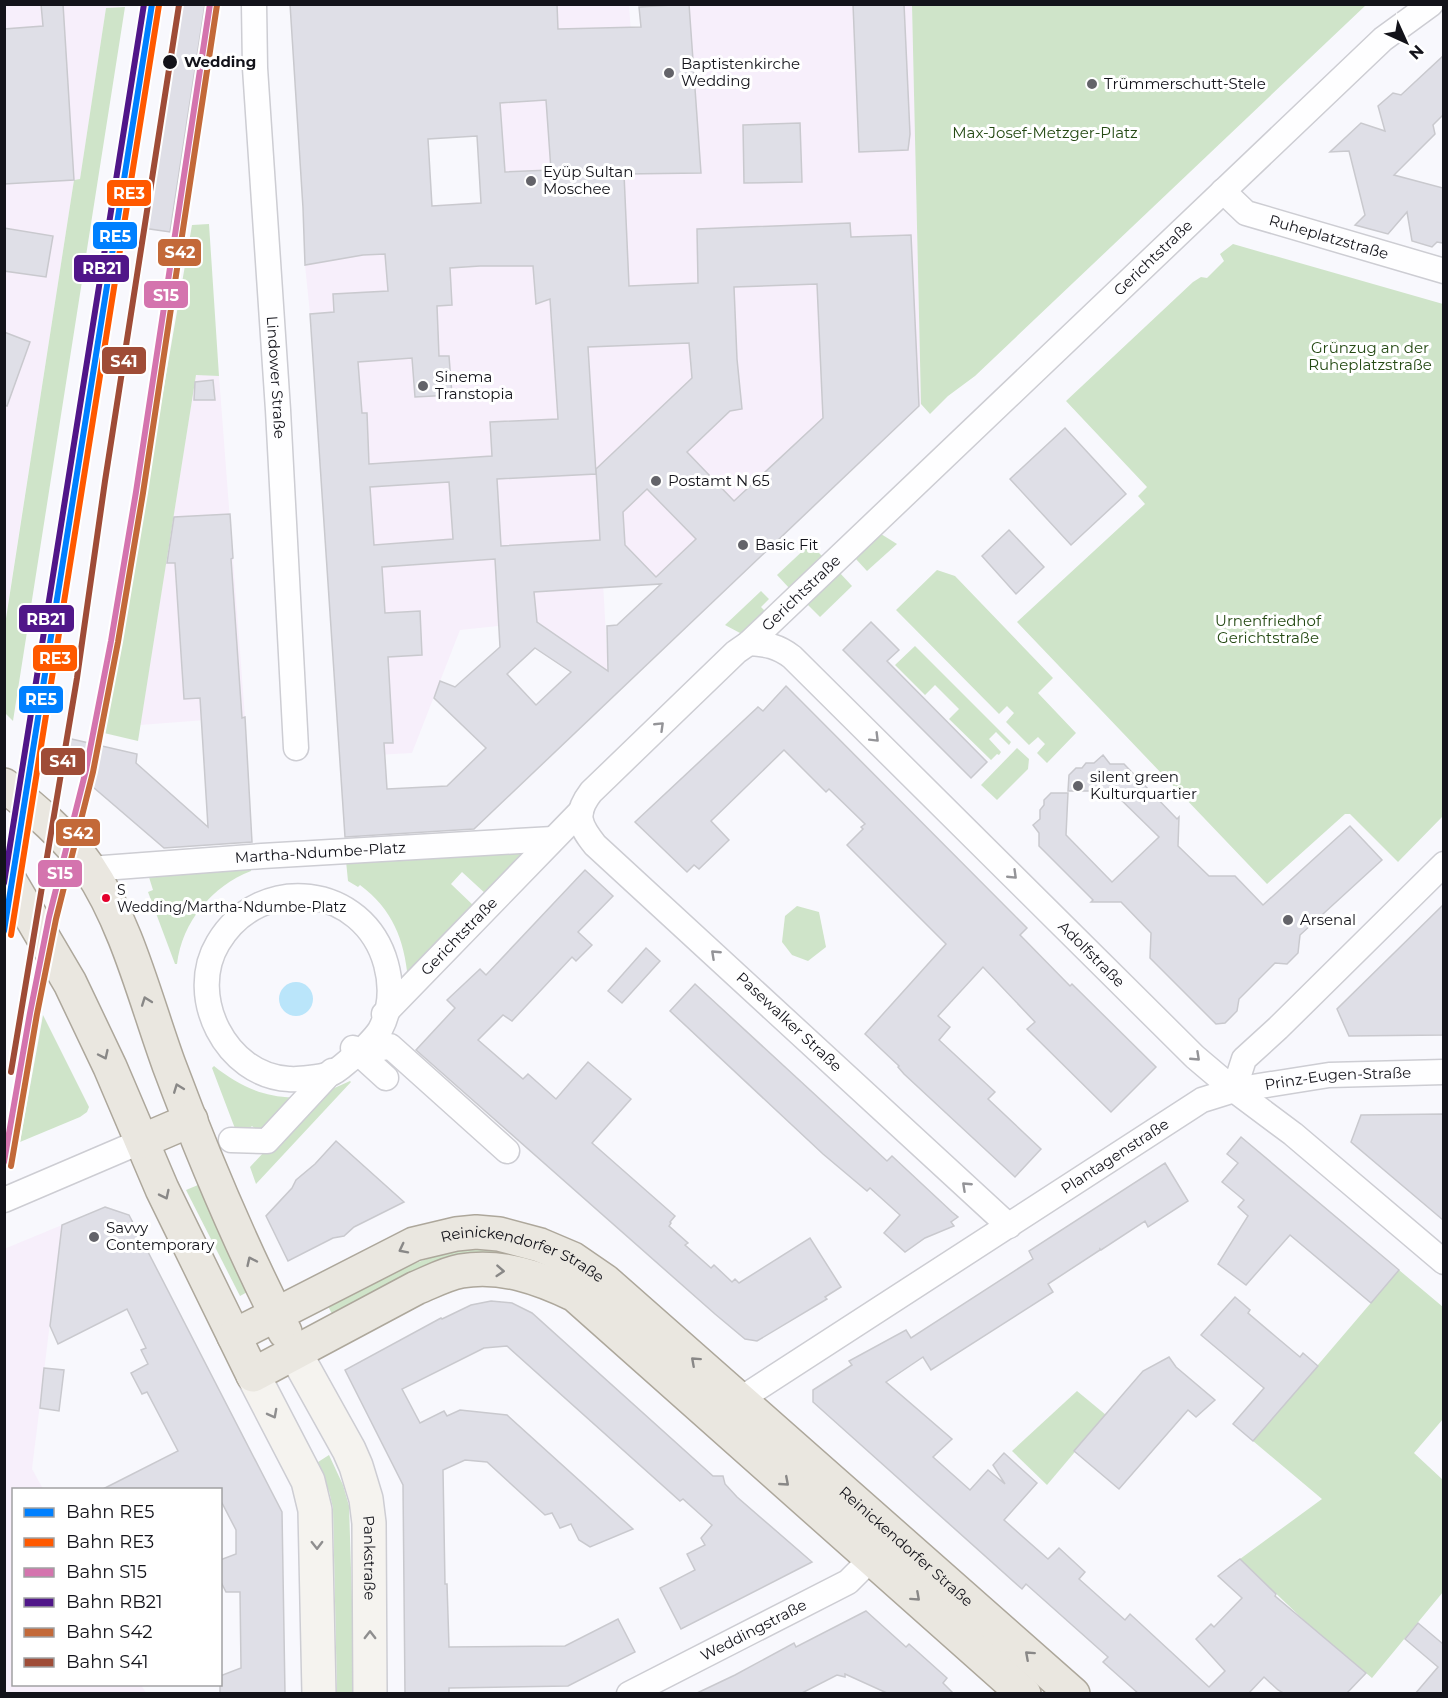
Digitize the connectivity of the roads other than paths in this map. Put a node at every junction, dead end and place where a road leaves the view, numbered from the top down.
1 (254, 4) edge
2 (1406, 4) edge
3 (1431, 4) edge
4 (1383, 39) junction
5 (1223, 191) junction
6 (1443, 271) edge
7 (749, 643) junction
8 (296, 748) dead end
9 (4, 785) edge
10 (581, 812) junction
11 (553, 839) junction
12 (1443, 864) edge
13 (90, 869) junction
14 (4, 871) edge
15 (386, 1012) junction
16 (356, 1051) junction
17 (1443, 1072) edge
18 (329, 1074) junction
19 (386, 1078) dead end
20 (1234, 1090) junction
21 (191, 1120) junction
22 (231, 1140) dead end
23 (142, 1141) junction
24 (507, 1150) dead end
25 (4, 1200) edge
26 (1009, 1226) junction
27 (1443, 1262) edge
28 (276, 1314) junction
29 (234, 1336) junction
30 (295, 1353) junction
31 (253, 1374) junction
32 (729, 1411) junction
33 (338, 1430) junction
34 (293, 1453) junction
35 (872, 1558) junction
36 (319, 1694) edge
37 (370, 1694) edge
38 (629, 1694) edge
39 (1024, 1694) edge
40 (1073, 1694) edge

1 - 8 street, Lindower Straße
2 - 4 street, Gerichtstraße
3 - 4 street, Gerichtstraße
4 - 5 street, Gerichtstraße
5 - 6 street, Ruheplatzstraße
5 - 7 street, Gerichtstraße
10 -> 7 street, Gerichtstraße
7 -> 20 street, Adolfstraße
9 - 13 main road
10 - 11 street, Gerichtstraße
26 -> 10 street, Pasewalker Straße
11 - 13 street, Martha-Ndumbe-Platz
11 - 15 street, Gerichtstraße
12 - 20 street
21 -> 13 main road
14 -> 23 main road
15 - 16 street
15 - 18 street
16 - 18 street
16 - 19 street
16 - 24 street
17 - 20 street, Prinz-Eugen-Straße
18 - 22 street
20 - 26 street, Plantagenstraße
20 - 27 street, Adolfstraße
21 - 23 main road
28 -> 21 main road
23 - 25 street
23 -> 29 main road
26 - 32 street, Plantagenstraße
28 - 29 main road, Reinickendorfer Straße
28 - 30 main road
32 -> 28 main road, Reinickendorfer Straße
29 - 31 main road
30 - 31 main road, Reinickendorfer Straße
30 -> 32 main road, Reinickendorfer Straße
30 - 33 main road, Pankstraße
31 -> 34 main road
32 -> 35 main road, Reinickendorfer Straße
40 -> 32 main road, Reinickendorfer Straße
33 - 34 main road
37 -> 33 main road, Pankstraße
34 -> 36 main road
35 - 38 street, Weddingstraße
35 -> 39 main road, Reinickendorfer Straße

